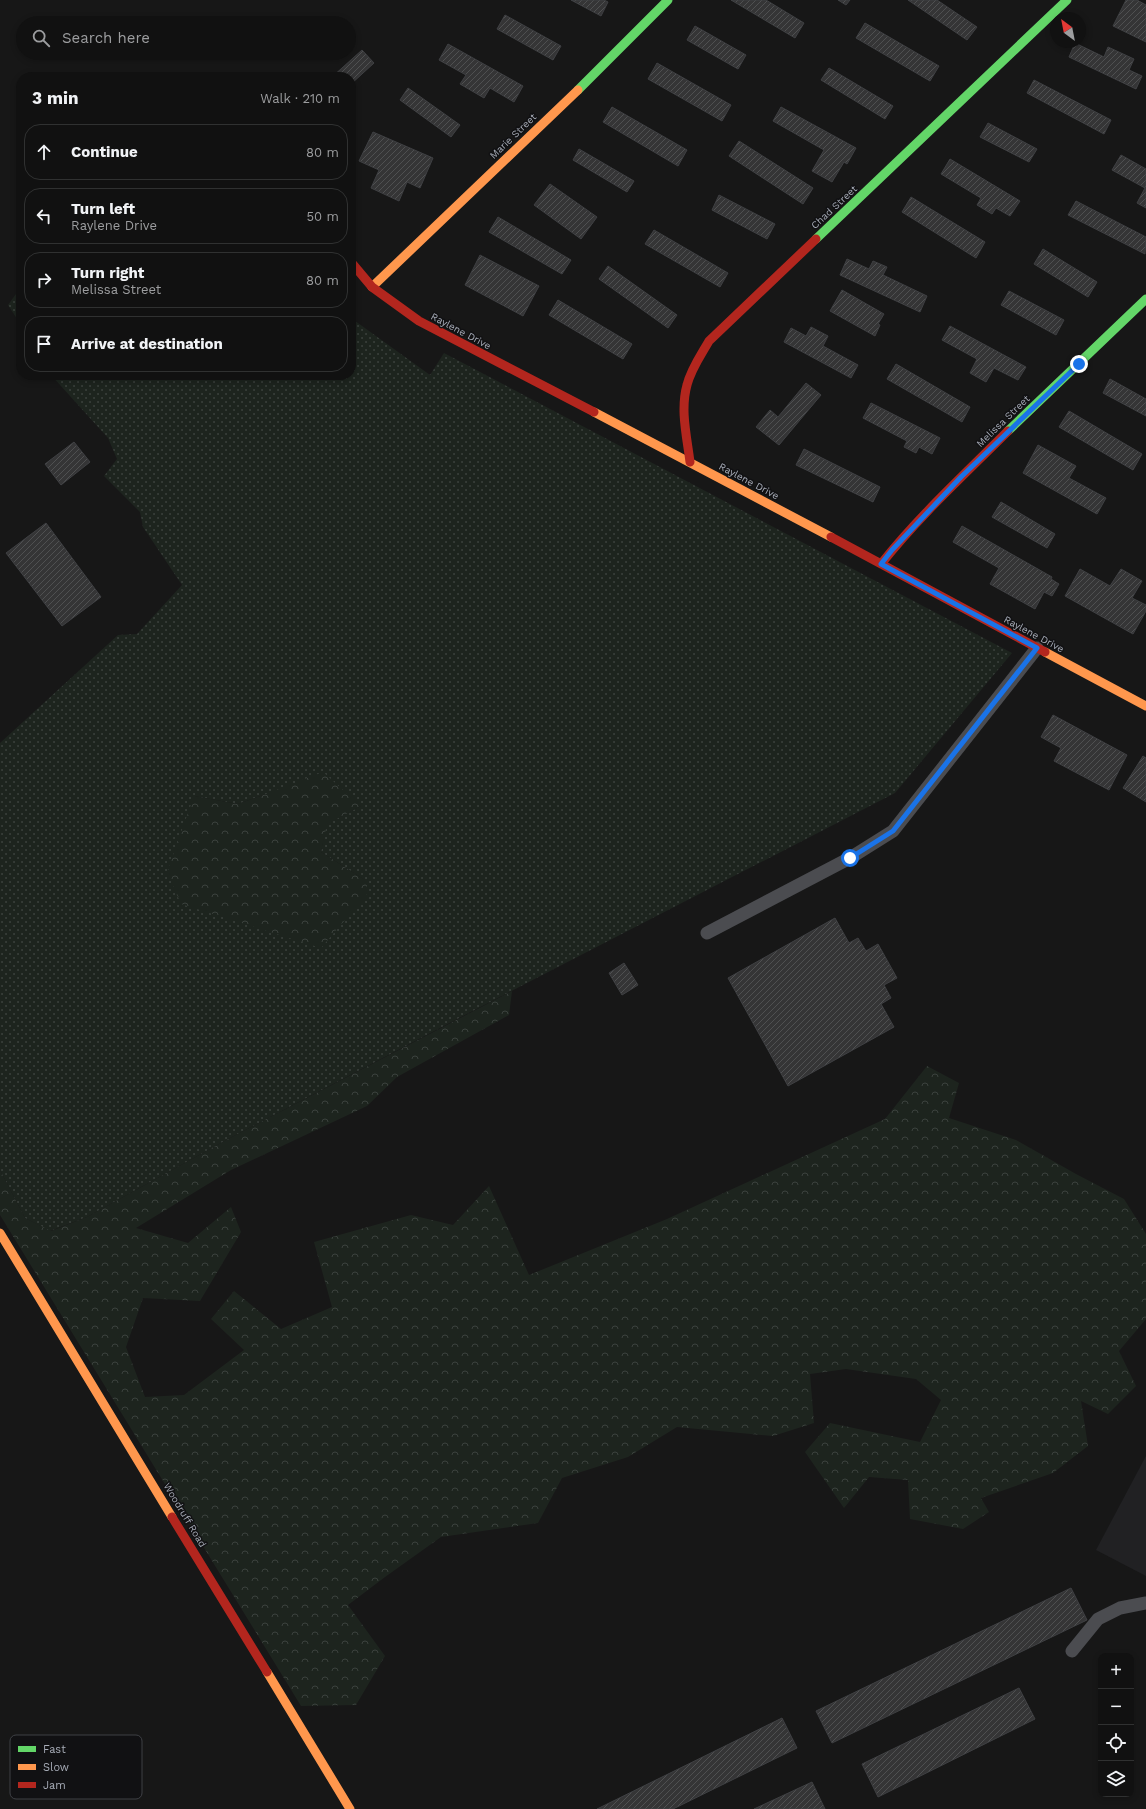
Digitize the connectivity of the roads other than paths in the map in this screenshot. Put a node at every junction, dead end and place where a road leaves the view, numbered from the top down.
1 (668, 0) edge
2 (1067, 0) edge
3 (356, 268) edge
4 (372, 286) junction
5 (1146, 299) edge
6 (690, 462) junction
7 (881, 564) junction
8 (1037, 648) junction
9 (1146, 706) edge
10 (707, 933) dead end
11 (0, 1233) edge
12 (1146, 1603) edge
13 (1072, 1651) dead end
14 (350, 1809) edge

1 - 4 street, Marie Street
2 - 6 street, Chad Street
3 - 4 street, Raylene Drive
4 - 6 street, Raylene Drive
5 - 7 street, Melissa Street
6 - 7 street, Raylene Drive
7 - 8 street, Raylene Drive
8 - 9 street, Raylene Drive
8 - 10 lane
11 - 14 street, Woodruff Road
12 - 13 lane

